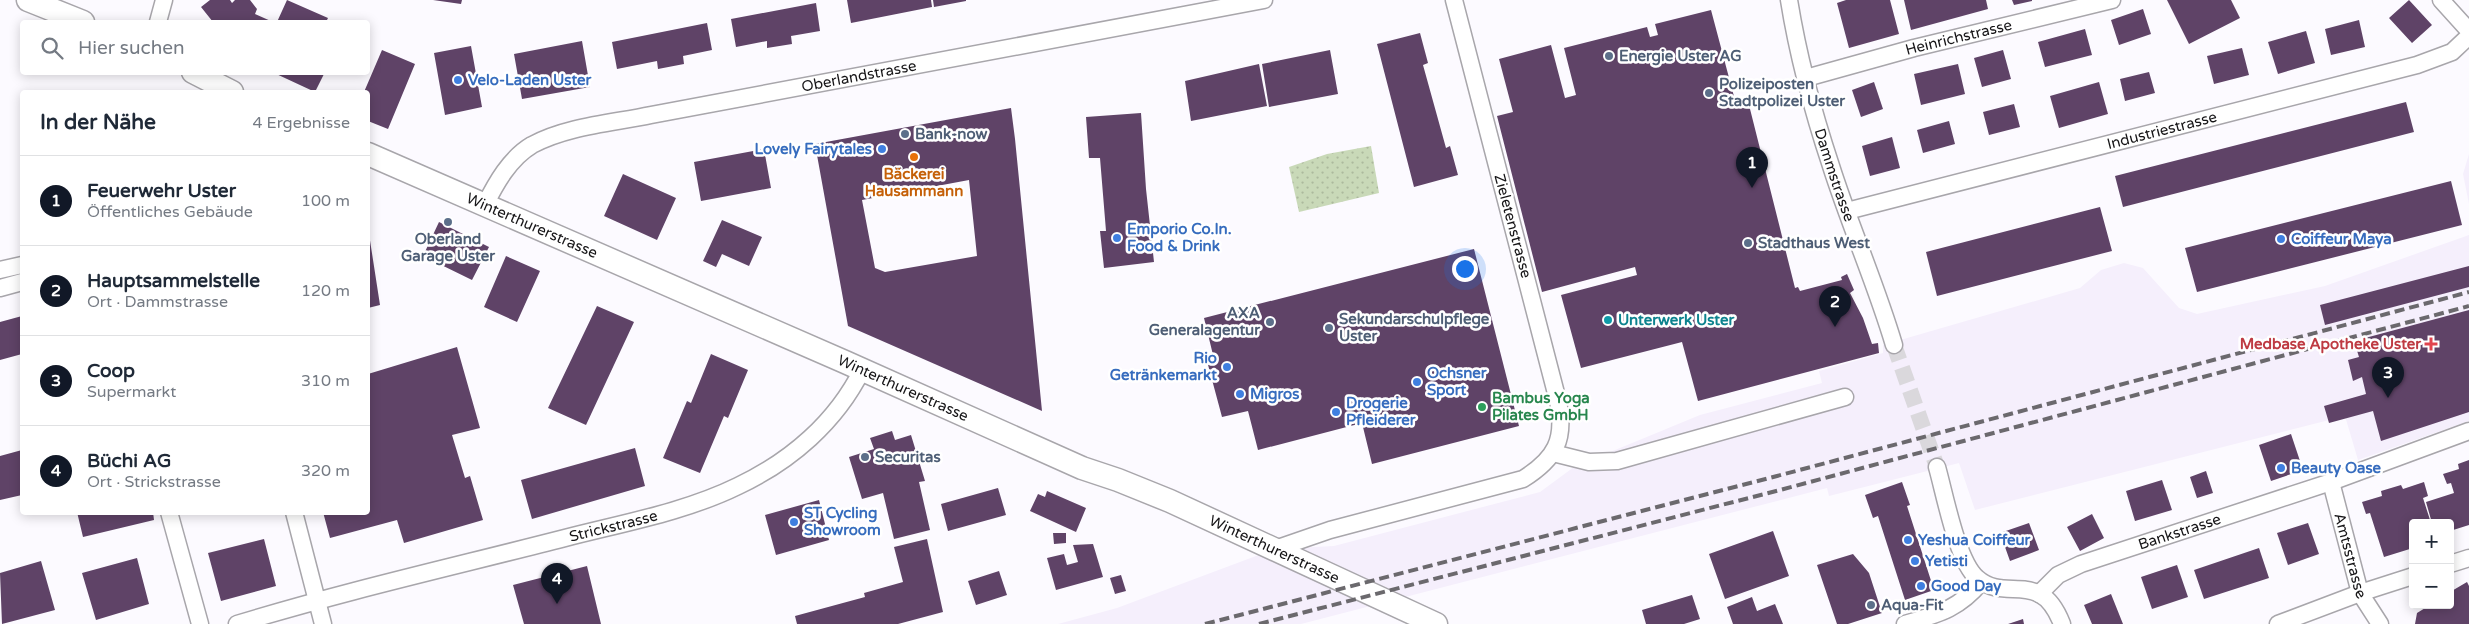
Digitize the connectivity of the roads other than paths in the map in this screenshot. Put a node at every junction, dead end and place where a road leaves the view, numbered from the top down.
1 (28, 0) edge
2 (164, 0) edge
3 (1264, 0) edge
4 (1454, 0) edge
5 (1789, 0) edge
6 (2112, 0) edge
7 (2440, 0) edge
8 (78, 20) edge
9 (159, 20) edge
10 (2469, 31) edge
11 (2469, 36) edge
12 (199, 75) edge
13 (1806, 78) junction
14 (228, 90) edge
15 (370, 155) edge
16 (485, 205) junction
17 (1847, 211) junction
18 (20, 265) edge
19 (0, 270) edge
20 (20, 283) edge
21 (0, 288) edge
22 (1894, 345) tunnel mouth
23 (862, 370) junction
24 (1845, 397) dead end
25 (2469, 431) edge
26 (1553, 453) junction
27 (1937, 467) tunnel mouth
28 (2331, 482) junction
29 (170, 515) edge
30 (295, 515) edge
31 (1275, 549) junction
32 (2469, 558) edge
33 (2454, 563) edge
34 (2409, 577) edge
35 (1981, 582) junction
36 (2360, 593) junction
37 (2039, 594) junction
38 (317, 600) junction
39 (200, 624) edge
40 (237, 624) edge
41 (324, 624) edge
42 (1436, 624) edge
43 (1905, 624) edge
44 (2062, 624) edge
45 (2278, 624) edge
46 (2380, 624) edge

1 - 8 main road
2 - 9 street
3 - 16 street, Oberlandstrasse
4 - 26 street, Zieletenstrasse
5 - 13 street, Dammstrasse
6 - 13 street, Heinrichstrasse
7 - 10 street
11 - 17 street, Industriestrasse
12 - 14 main road
13 - 17 street, Dammstrasse
15 - 16 main road, Winterthurerstrasse
16 - 23 main road, Winterthurerstrasse
17 - 22 street, Dammstrasse
18 - 19 street
20 - 21 street
23 - 31 main road, Winterthurerstrasse
23 - 38 street, Strickstrasse
24 - 26 street
25 - 28 street, Bankstrasse
26 - 31 street, Zieletenstrasse
27 - 35 street
28 - 36 street, Amtsstrasse
28 - 37 street, Bankstrasse
29 - 39 street
30 - 38 street
31 - 42 main road, Winterthurerstrasse
32 - 33 street
34 - 36 street
35 - 37 street
35 - 43 street
36 - 45 street
36 - 46 street, Amtsstrasse
37 - 44 street
38 - 40 street, Strickstrasse
38 - 41 street

